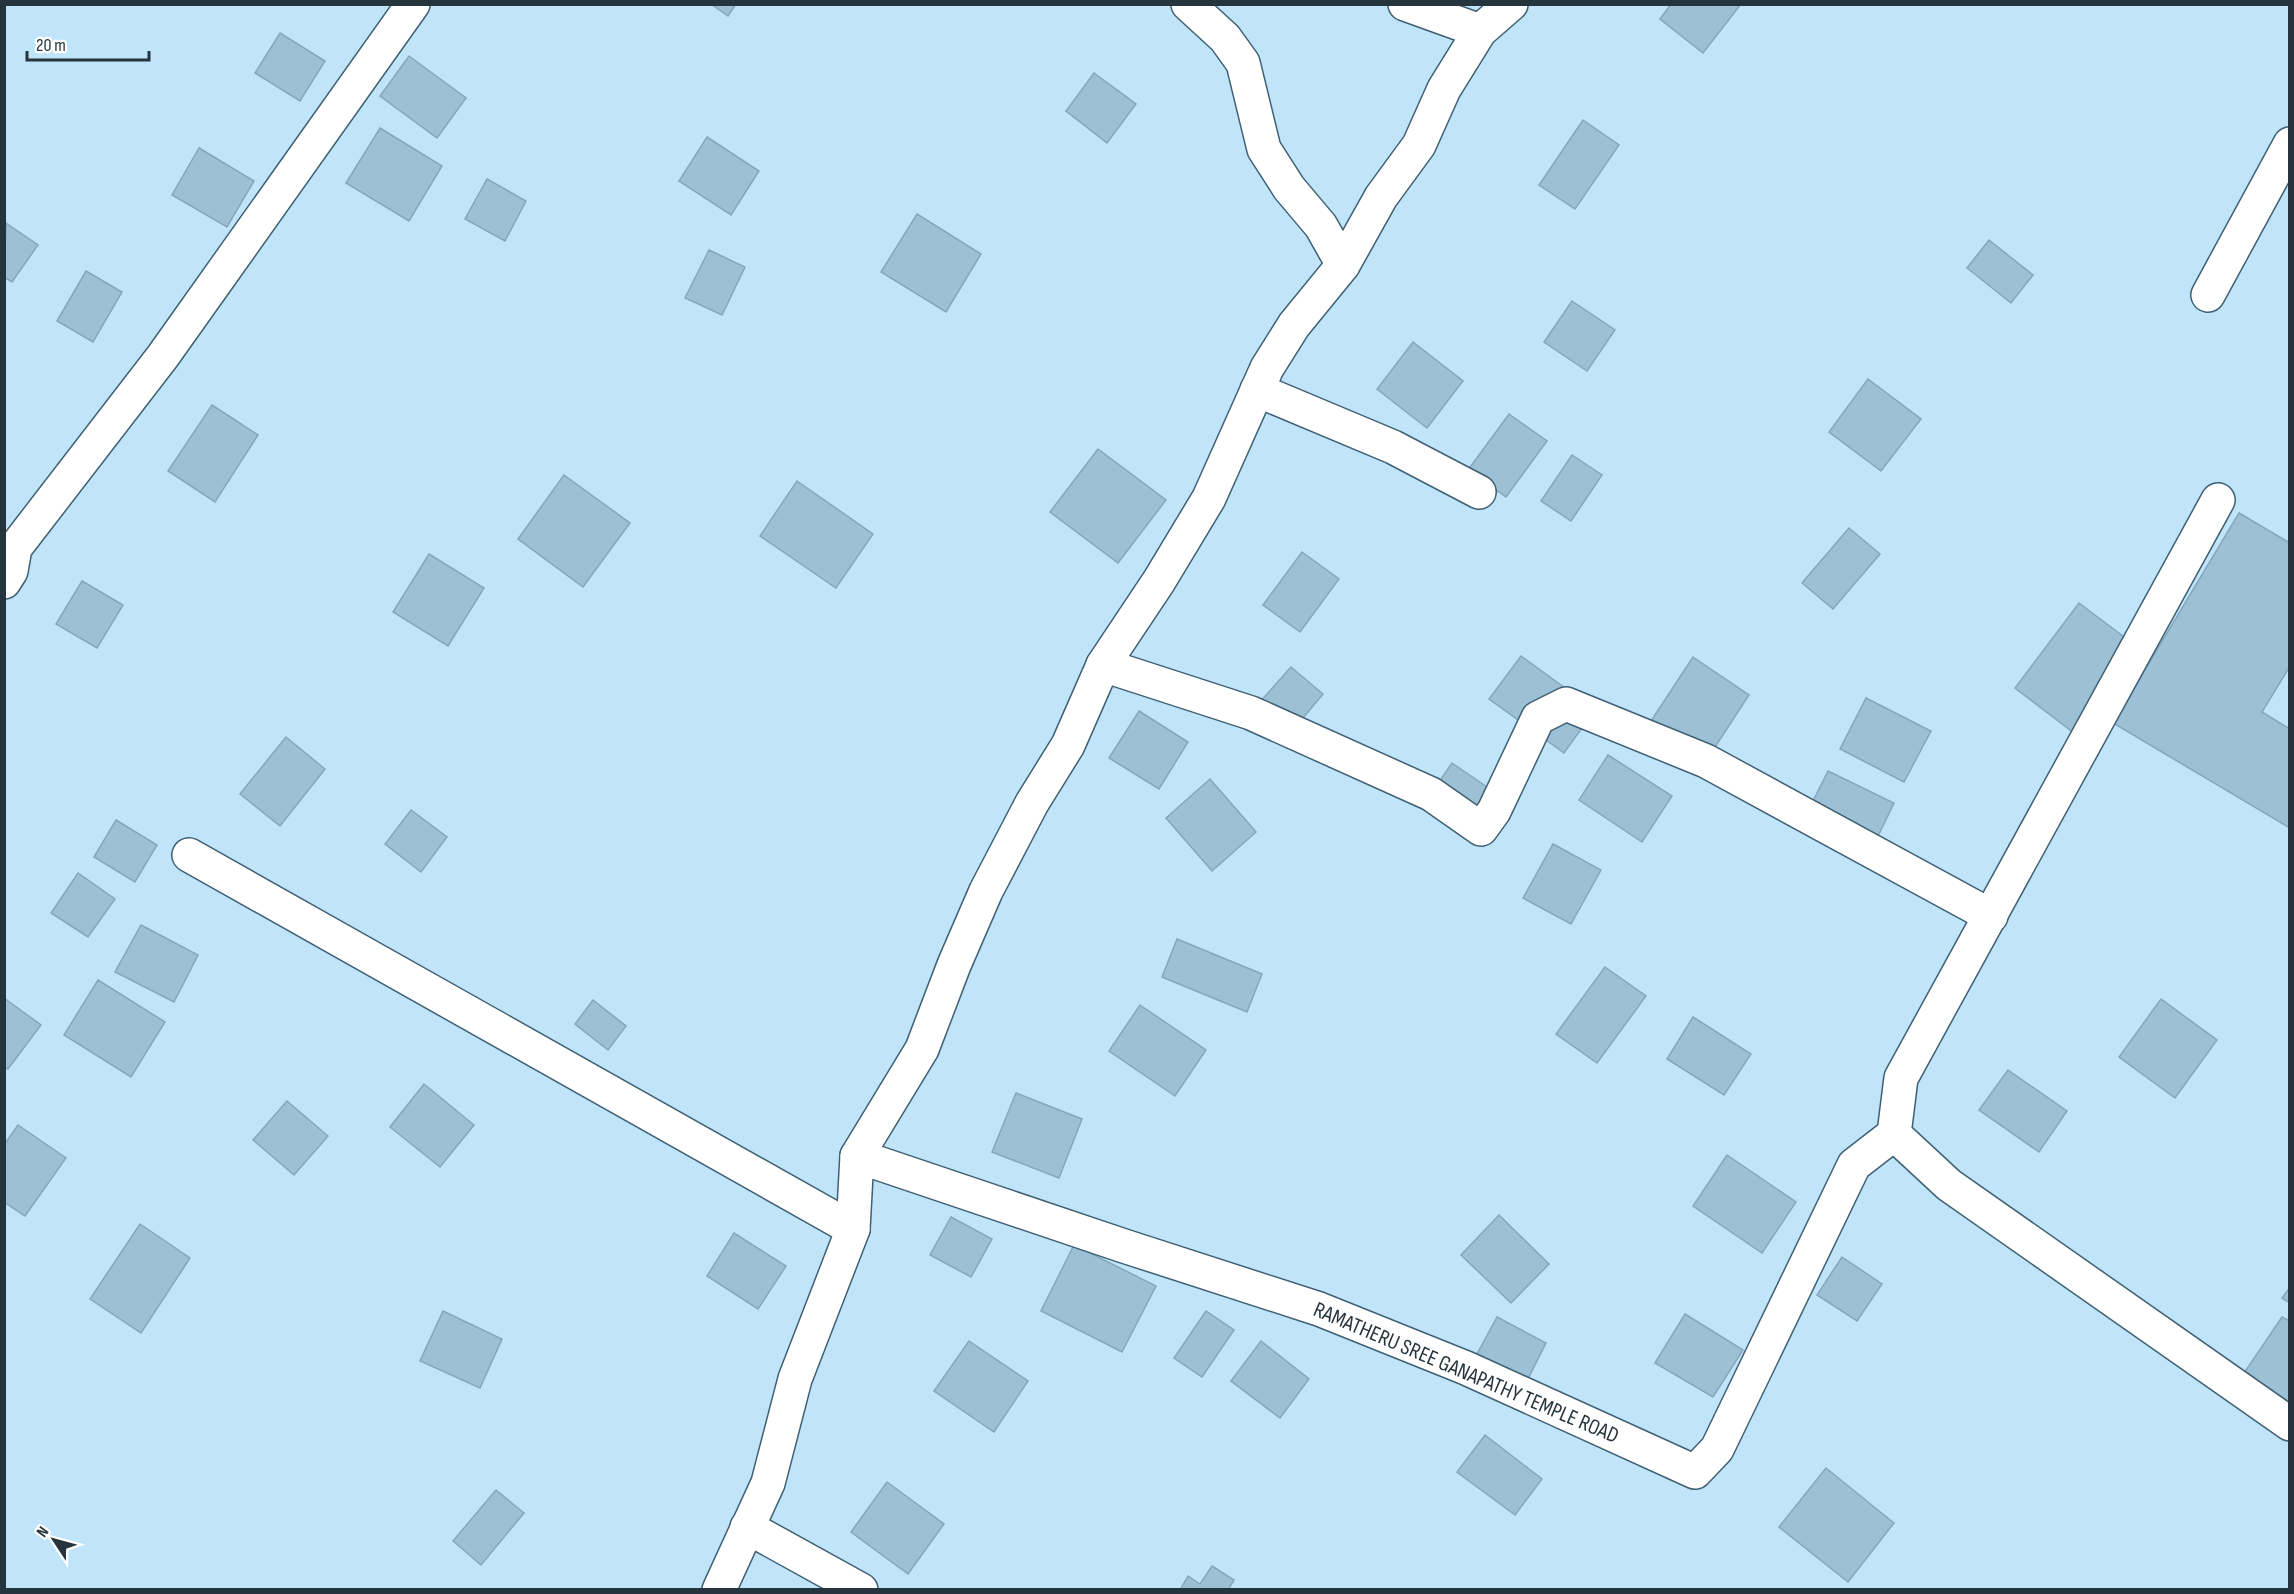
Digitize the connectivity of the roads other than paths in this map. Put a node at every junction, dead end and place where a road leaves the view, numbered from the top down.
1 (414, 4) edge
2 (1188, 4) edge
3 (1405, 4) edge
4 (1511, 4) edge
5 (1480, 31) junction
6 (2289, 144) edge
7 (1343, 265) junction
8 (2208, 295) dead end
9 (1257, 390) junction
10 (1479, 492) dead end
11 (2218, 500) dead end
12 (10, 544) edge
13 (4, 582) edge
14 (1103, 665) junction
15 (189, 855) dead end
16 (1991, 916) junction
17 (1894, 1134) junction
18 (857, 1156) junction
19 (853, 1229) junction
20 (2289, 1424) edge
21 (747, 1527) junction
22 (718, 1590) edge
23 (861, 1590) edge

1 - 12 street
2 - 7 street
3 - 5 street
4 - 5 street
5 - 7 street
6 - 8 street
7 - 9 street
9 - 10 street
9 - 14 street
11 - 16 street
12 - 13 street
14 - 16 street
14 - 18 street
15 - 19 street
16 - 17 street
17 - 18 street, RAMATHERU SREE GANAPATHY TEMPLE ROAD
17 - 20 street
18 - 19 street
19 - 21 street
21 - 22 street
21 - 23 street

